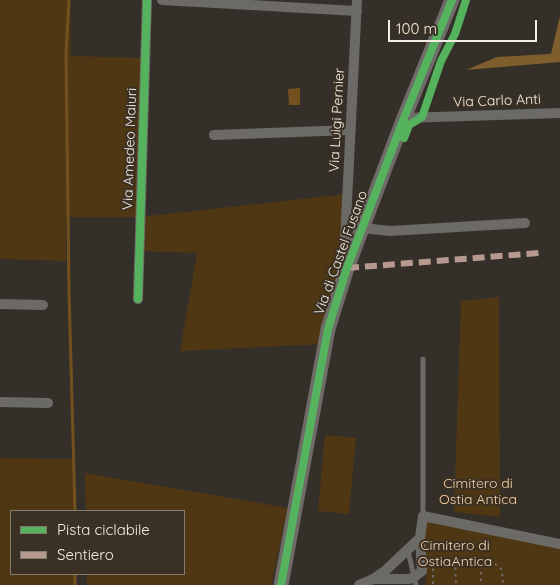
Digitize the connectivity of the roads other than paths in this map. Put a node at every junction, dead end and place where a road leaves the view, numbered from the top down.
1 (147, 0) edge
2 (162, 0) edge
3 (452, 0) edge
4 (357, 5) edge
5 (560, 113) edge
6 (404, 118) junction
7 (351, 130) junction
8 (214, 135) dead end
9 (525, 223) dead end
10 (363, 228) junction
11 (350, 245) junction
12 (138, 299) dead end
13 (0, 304) edge
14 (43, 304) dead end
15 (423, 359) dead end
16 (0, 402) edge
17 (48, 403) dead end
18 (423, 516) junction
19 (420, 538) junction
20 (560, 544) edge
21 (407, 550) junction
22 (373, 579) junction
23 (414, 581) edge
24 (281, 585) edge
25 (359, 585) edge

1 - 12 street, Via Amedeo Maiuri
2 - 4 street
3 - 6 street, Via di Castel Fusano
4 - 7 street, Via Luigi Pernier
5 - 6 street, Via Carlo Anti
6 - 10 street, Via di Castel Fusano
7 - 8 street
7 - 11 street, Via Luigi Pernier
9 - 10 street
10 - 11 street, Via di Castel Fusano
11 - 24 street, Via di Castel Fusano
13 - 14 street
15 - 18 lane
16 - 17 street
18 - 19 street
18 - 20 street
19 - 21 street
19 - 23 street
21 - 22 street
21 - 23 lane
22 - 23 street
22 - 25 street

